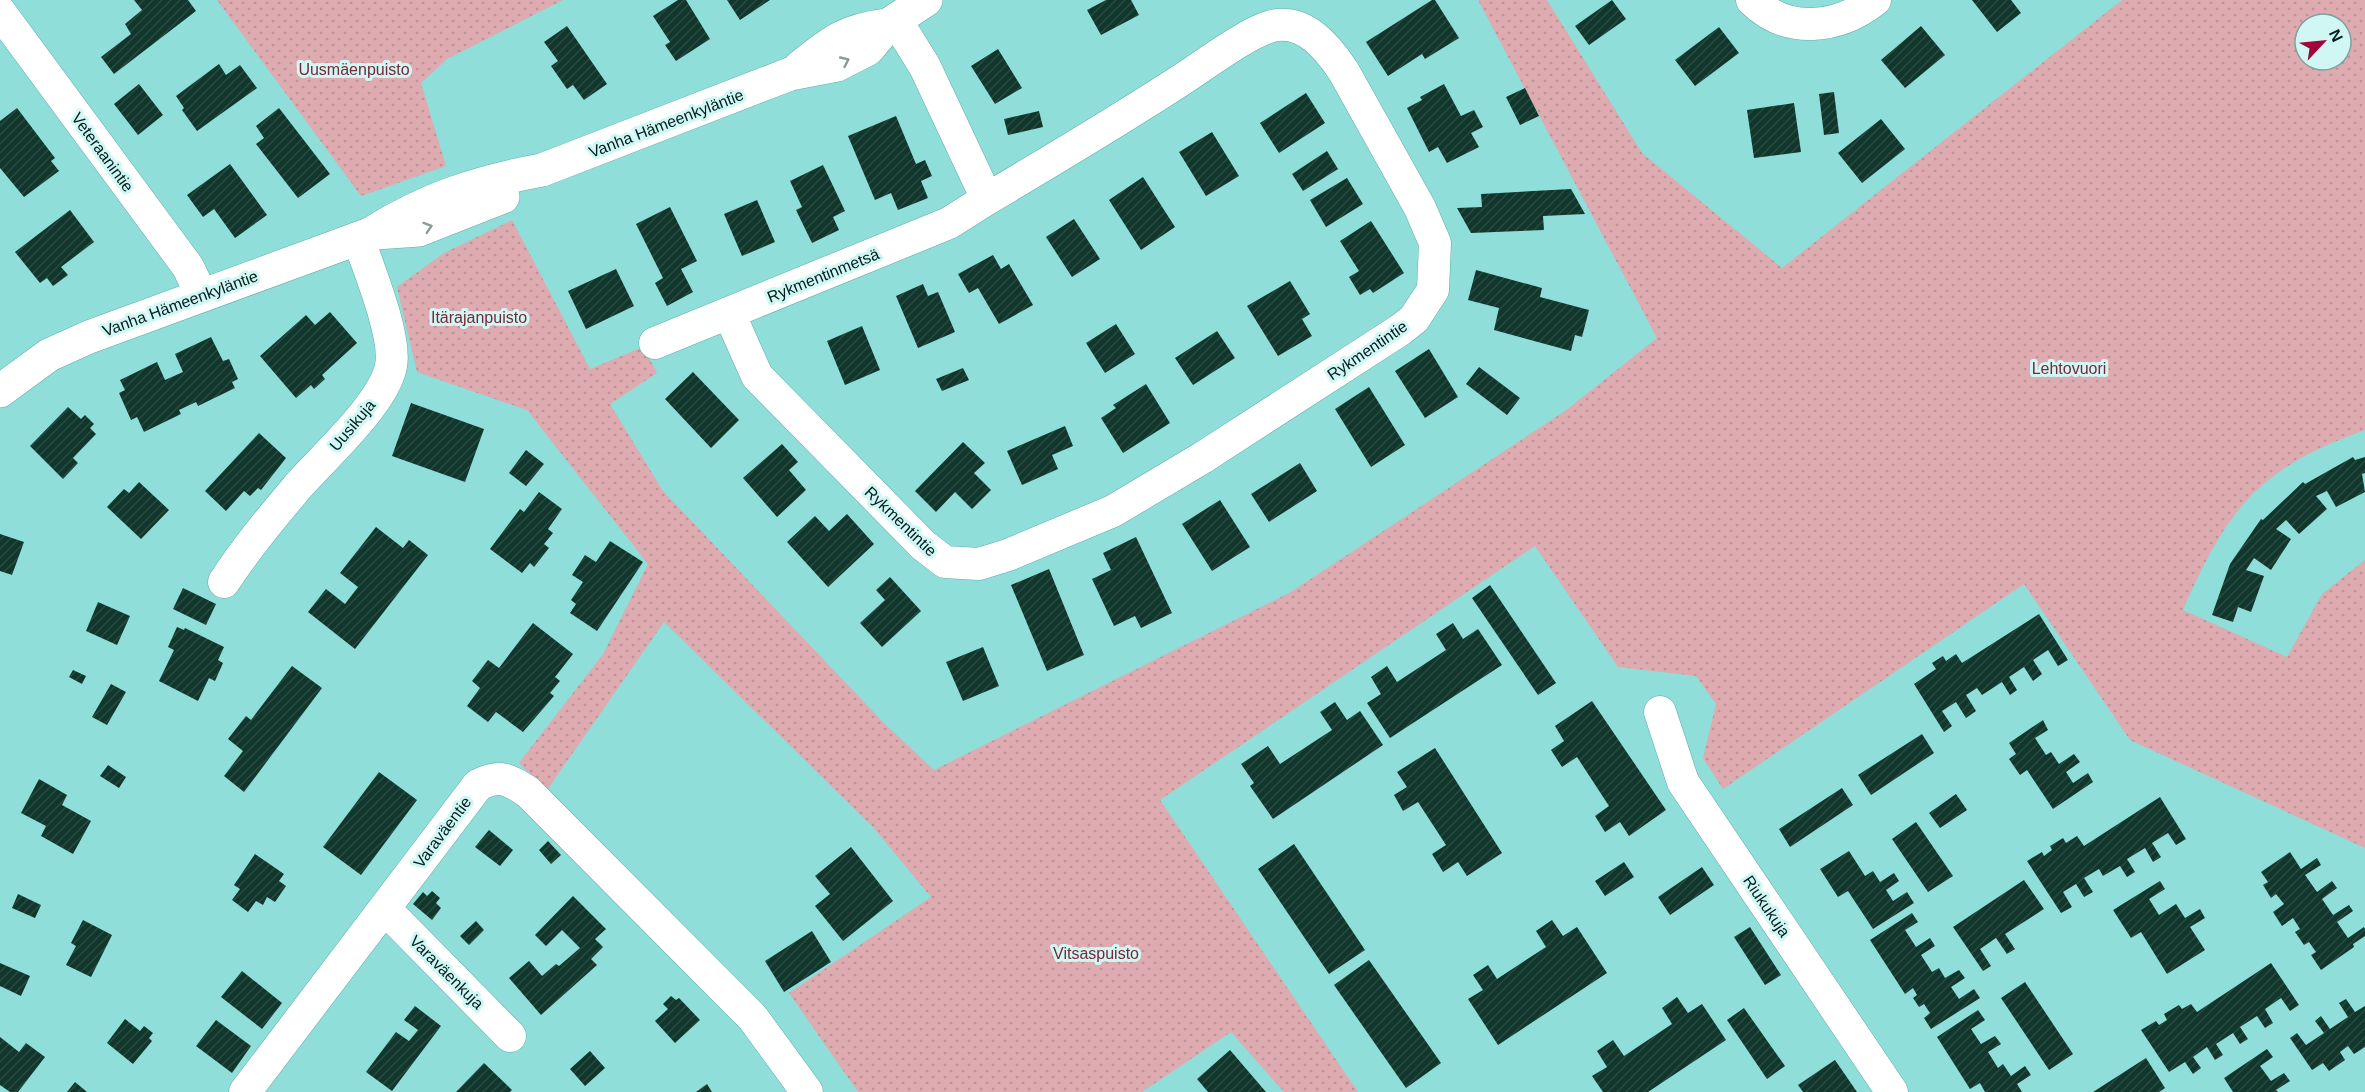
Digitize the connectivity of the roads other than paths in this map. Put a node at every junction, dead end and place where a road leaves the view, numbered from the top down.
1 (926, 0) edge
2 (1752, 0) edge
3 (1875, 0) edge
4 (0, 12) edge
5 (892, 23) junction
6 (987, 199) junction
7 (364, 236) junction
8 (201, 294) junction
9 (729, 313) junction
10 (655, 343) dead end
11 (0, 391) edge
12 (224, 582) dead end
13 (1660, 712) dead end
14 (385, 909) junction
15 (510, 1036) dead end
16 (245, 1092) edge
17 (807, 1092) edge
18 (1892, 1092) edge

1 - 5 street, Vanha Hämeenkyläntie
2 - 3 street
4 - 8 street, Veteraanintie
5 - 6 street
5 - 7 street, Vanha Hämeenkyläntie
6 - 9 street, Rykmentinmetsä
6 - 9 street, Rykmentintie
7 - 8 street, Vanha Hämeenkyläntie
7 - 12 street, Uusikuja
8 - 11 street, Vanha Hämeenkyläntie
9 - 10 street, Rykmentinmetsä
13 - 18 street, Riukukuja
14 - 15 street, Varaväenkuja
14 - 16 street, Varaväentie
14 - 17 street, Varaväentie

